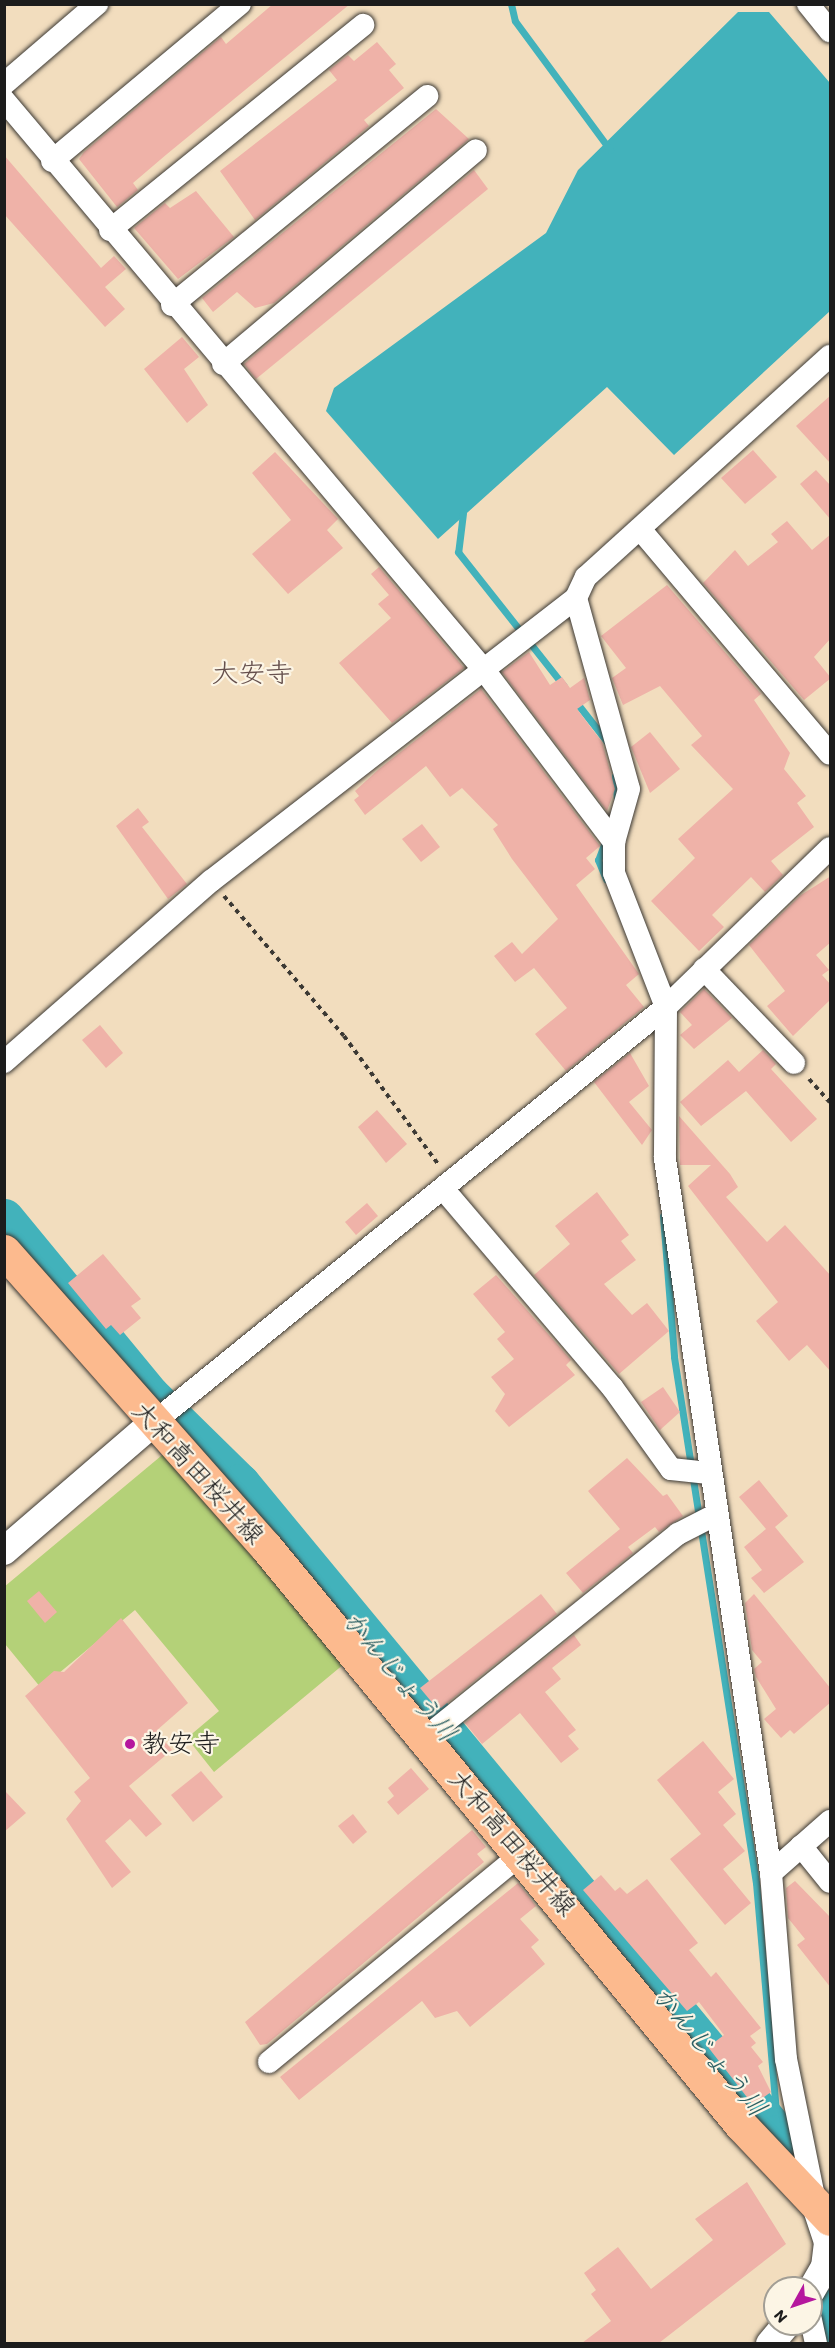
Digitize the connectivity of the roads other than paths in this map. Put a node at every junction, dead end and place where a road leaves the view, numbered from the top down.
1 (98, 4) edge
2 (240, 4) edge
3 (808, 4) edge
4 (363, 26) dead end
5 (831, 31) edge
6 (4, 84) edge
7 (427, 96) dead end
8 (4, 100) edge
9 (476, 150) dead end
10 (52, 161) junction
11 (110, 230) junction
12 (172, 305) junction
13 (831, 356) edge
14 (223, 364) junction
15 (640, 529) junction
16 (576, 598) junction
17 (484, 670) junction
18 (831, 754) edge
19 (614, 842) junction
20 (831, 848) edge
21 (704, 969) junction
22 (666, 1007) junction
23 (4, 1062) edge
24 (794, 1063) road end
25 (448, 1187) junction
26 (4, 1251) edge
27 (162, 1416) junction
28 (709, 1473) junction
29 (715, 1515) junction
30 (4, 1551) edge
31 (435, 1731) junction
32 (831, 1821) edge
33 (801, 1846) junction
34 (521, 1854) junction
35 (771, 1872) junction
36 (831, 1882) edge
37 (269, 2062) dead end
38 (823, 2211) edge
39 (820, 2276) edge

1 - 6 street
2 - 10 street
3 - 5 street
4 - 11 street
7 - 12 street
8 - 10 street
9 - 14 street
10 - 11 street
11 - 12 street
12 - 14 street
13 - 15 street
14 - 17 street
15 - 16 street
15 - 18 street
16 - 17 street
16 - 19 street
17 - 19 street
17 - 23 street
19 - 22 street
20 - 21 street
21 - 22 street
21 - 24 street
22 - 25 street
22 - 28 street
25 - 27 street
25 - 28 street
26 - 27 main road, 大和高田桜井線
27 - 30 street
27 - 31 main road, 大和高田桜井線
28 - 29 street
29 - 31 street
29 - 35 street
31 - 34 main road, 大和高田桜井線
32 - 33 street
33 - 35 street
33 - 36 street
34 - 37 street
34 - 38 main road, 大和高田桜井線
35 - 38 street
38 - 39 street

